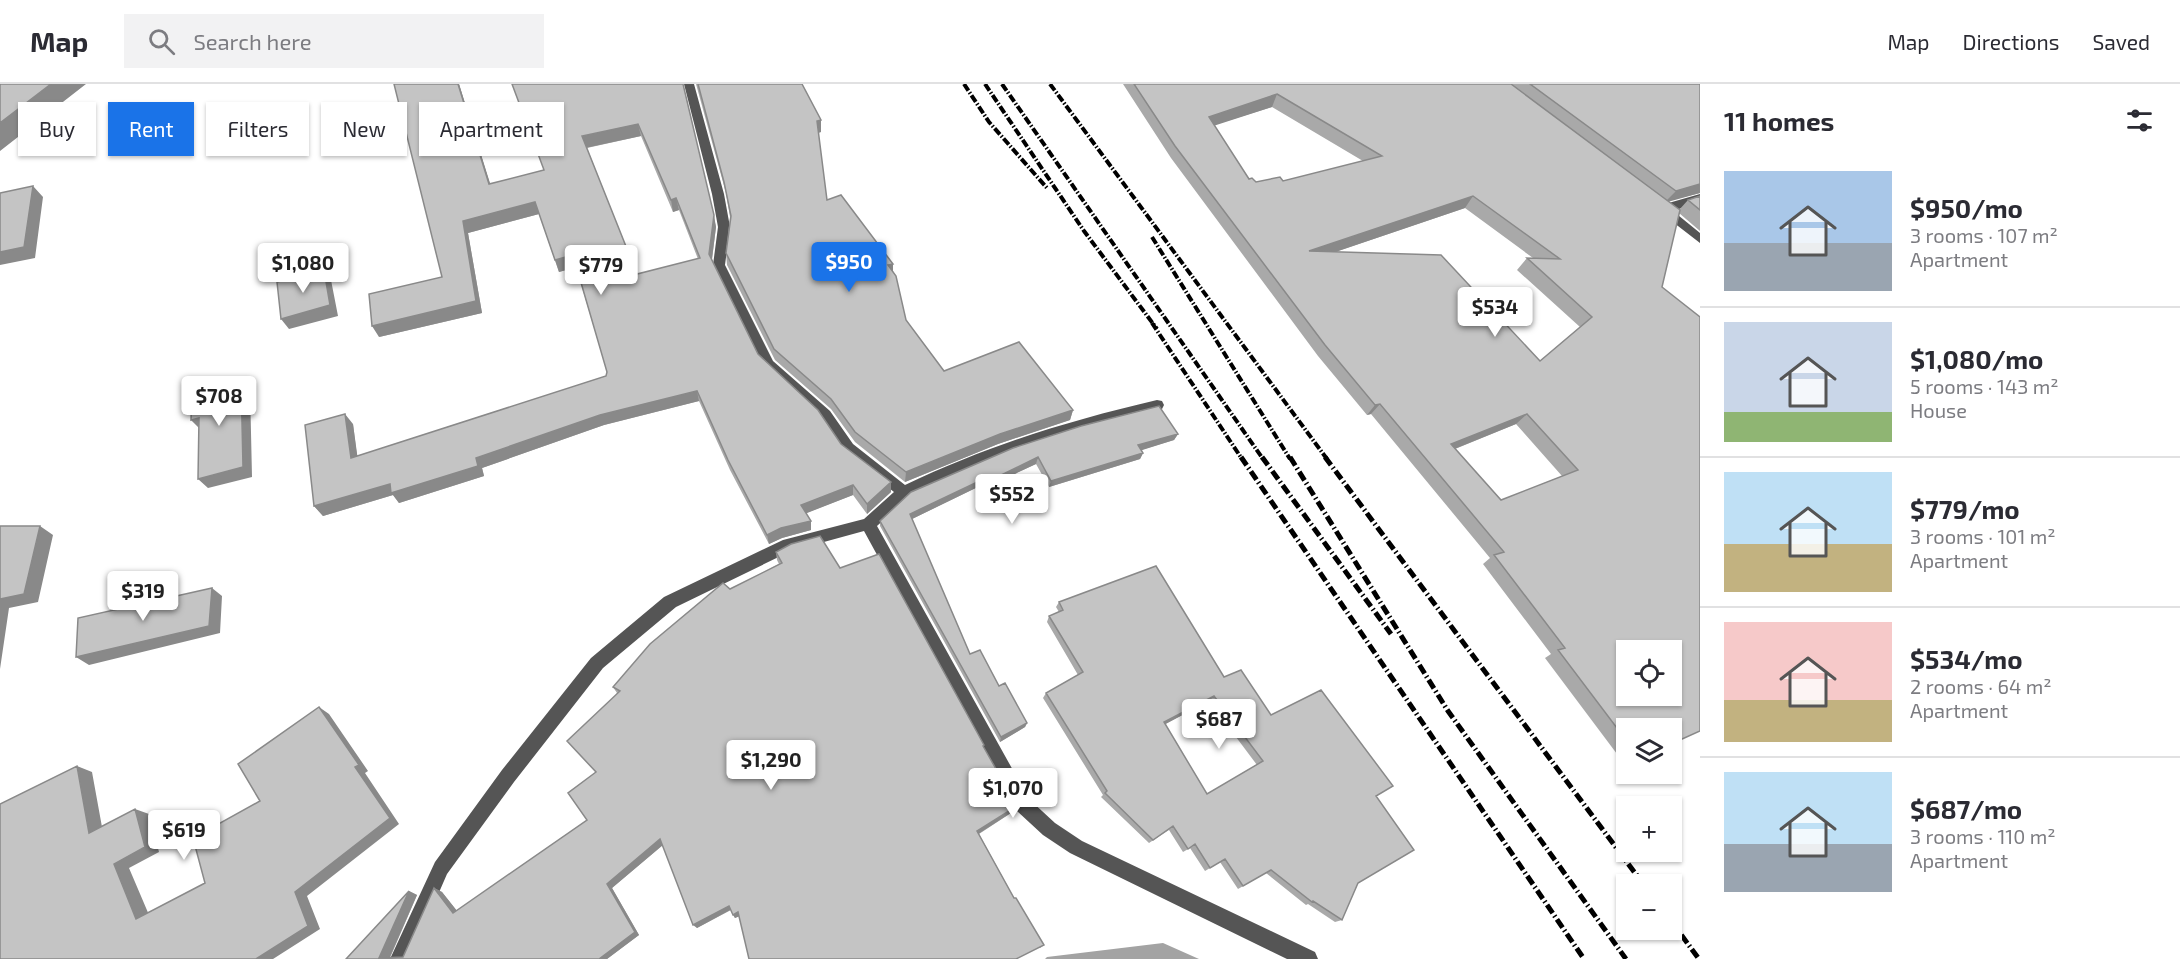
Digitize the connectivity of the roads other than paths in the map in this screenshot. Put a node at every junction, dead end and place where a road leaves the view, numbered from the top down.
1 (689, 84) edge
2 (1700, 198) edge
3 (1700, 239) edge
4 (1157, 405) edge
5 (904, 492) junction
6 (868, 524) junction
7 (400, 959) edge
8 (1308, 959) edge

1 - 5 street
2 - 3 street
4 - 5 street
5 - 6 street
6 - 7 street
6 - 8 street

